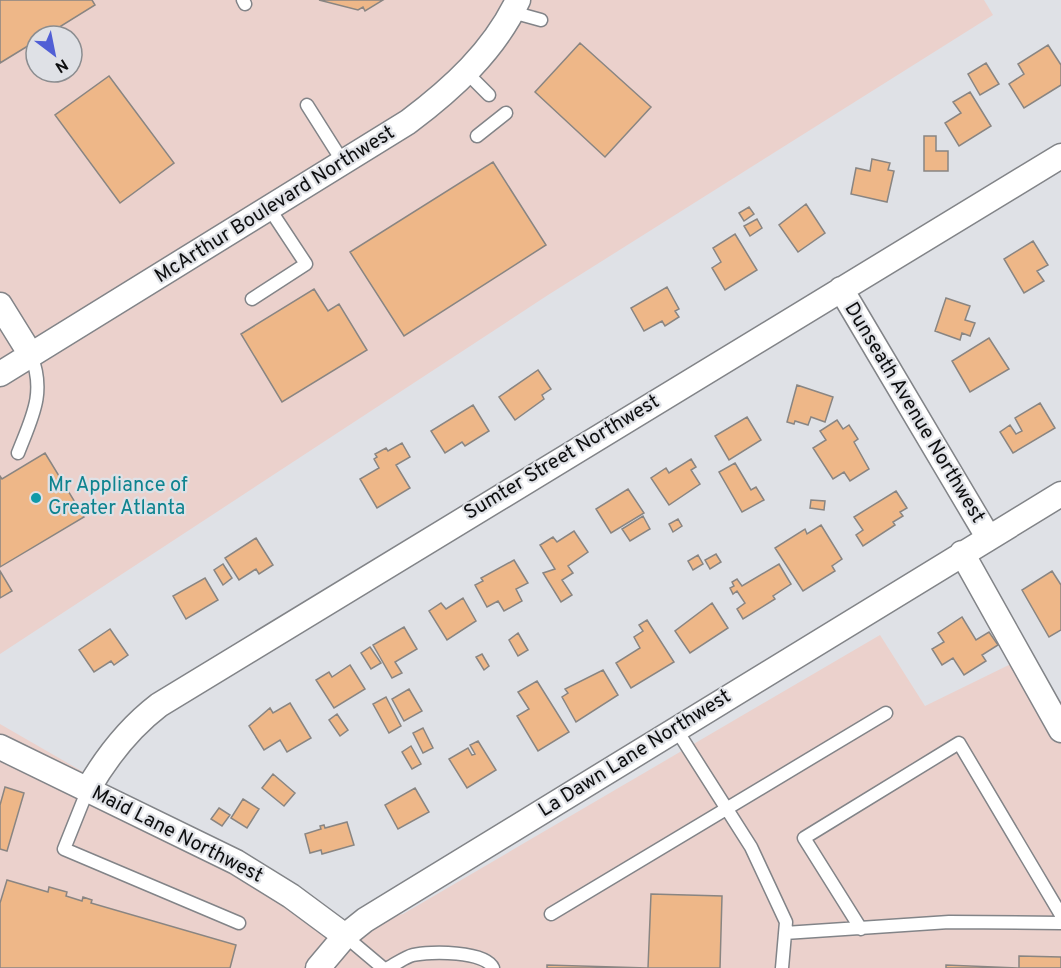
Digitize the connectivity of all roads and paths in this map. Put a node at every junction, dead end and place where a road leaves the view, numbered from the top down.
1 (515, 6) edge
2 (541, 20) dead end
3 (466, 72) junction
4 (489, 95) dead end
5 (307, 105) dead end
6 (506, 113) dead end
7 (477, 136) dead end
8 (1061, 156) edge
9 (344, 162) junction
10 (268, 208) junction
11 (841, 288) junction
12 (252, 299) dead end
13 (0, 305) edge
14 (31, 355) junction
15 (0, 374) edge
16 (18, 453) dead end
17 (1061, 494) edge
18 (988, 537) junction
19 (962, 553) junction
20 (886, 713) dead end
21 (676, 729) junction
22 (1061, 730) edge
23 (0, 747) edge
24 (88, 789) junction
25 (727, 808) junction
26 (551, 914) dead end
27 (1061, 915) edge
28 (239, 923) dead end
29 (1061, 923) edge
30 (861, 929) junction
31 (785, 933) junction
32 (345, 936) junction
33 (456, 955) junction
34 (318, 968) edge
35 (383, 968) edge
36 (388, 968) edge
37 (456, 968) edge
38 (493, 968) edge
39 (782, 968) edge

1 - 2 lane
1 - 3 street, McArthur Boulevard Northwest
3 - 4 lane
3 - 9 street, McArthur Boulevard Northwest
5 - 9 lane
6 - 7 lane
8 - 11 street, Sumter Street Northwest
9 - 10 street, McArthur Boulevard Northwest
10 - 12 lane
10 - 14 street, McArthur Boulevard Northwest
11 - 18 street, Dunseath Avenue Northwest
11 - 24 street, Sumter Street Northwest
13 - 14 street
14 - 15 street, McArthur Boulevard Northwest
14 - 16 lane
17 - 18 street
18 - 19 street, La Dawn Lane Northwest
19 - 21 street, La Dawn Lane Northwest
19 - 22 street, Dunseath Avenue Northwest
20 - 25 lane
21 - 25 lane
21 - 32 street, La Dawn Lane Northwest
23 - 24 street, Maid Lane Northwest
24 - 28 lane
24 - 32 street, Maid Lane Northwest
25 - 26 lane
25 - 31 lane
27 - 30 lane
29 - 30 lane
30 - 31 lane
31 - 39 lane
32 - 34 street, La Dawn Lane Northwest
32 - 35 lane
33 - 36 lane
33 - 37 lane
33 - 38 lane

